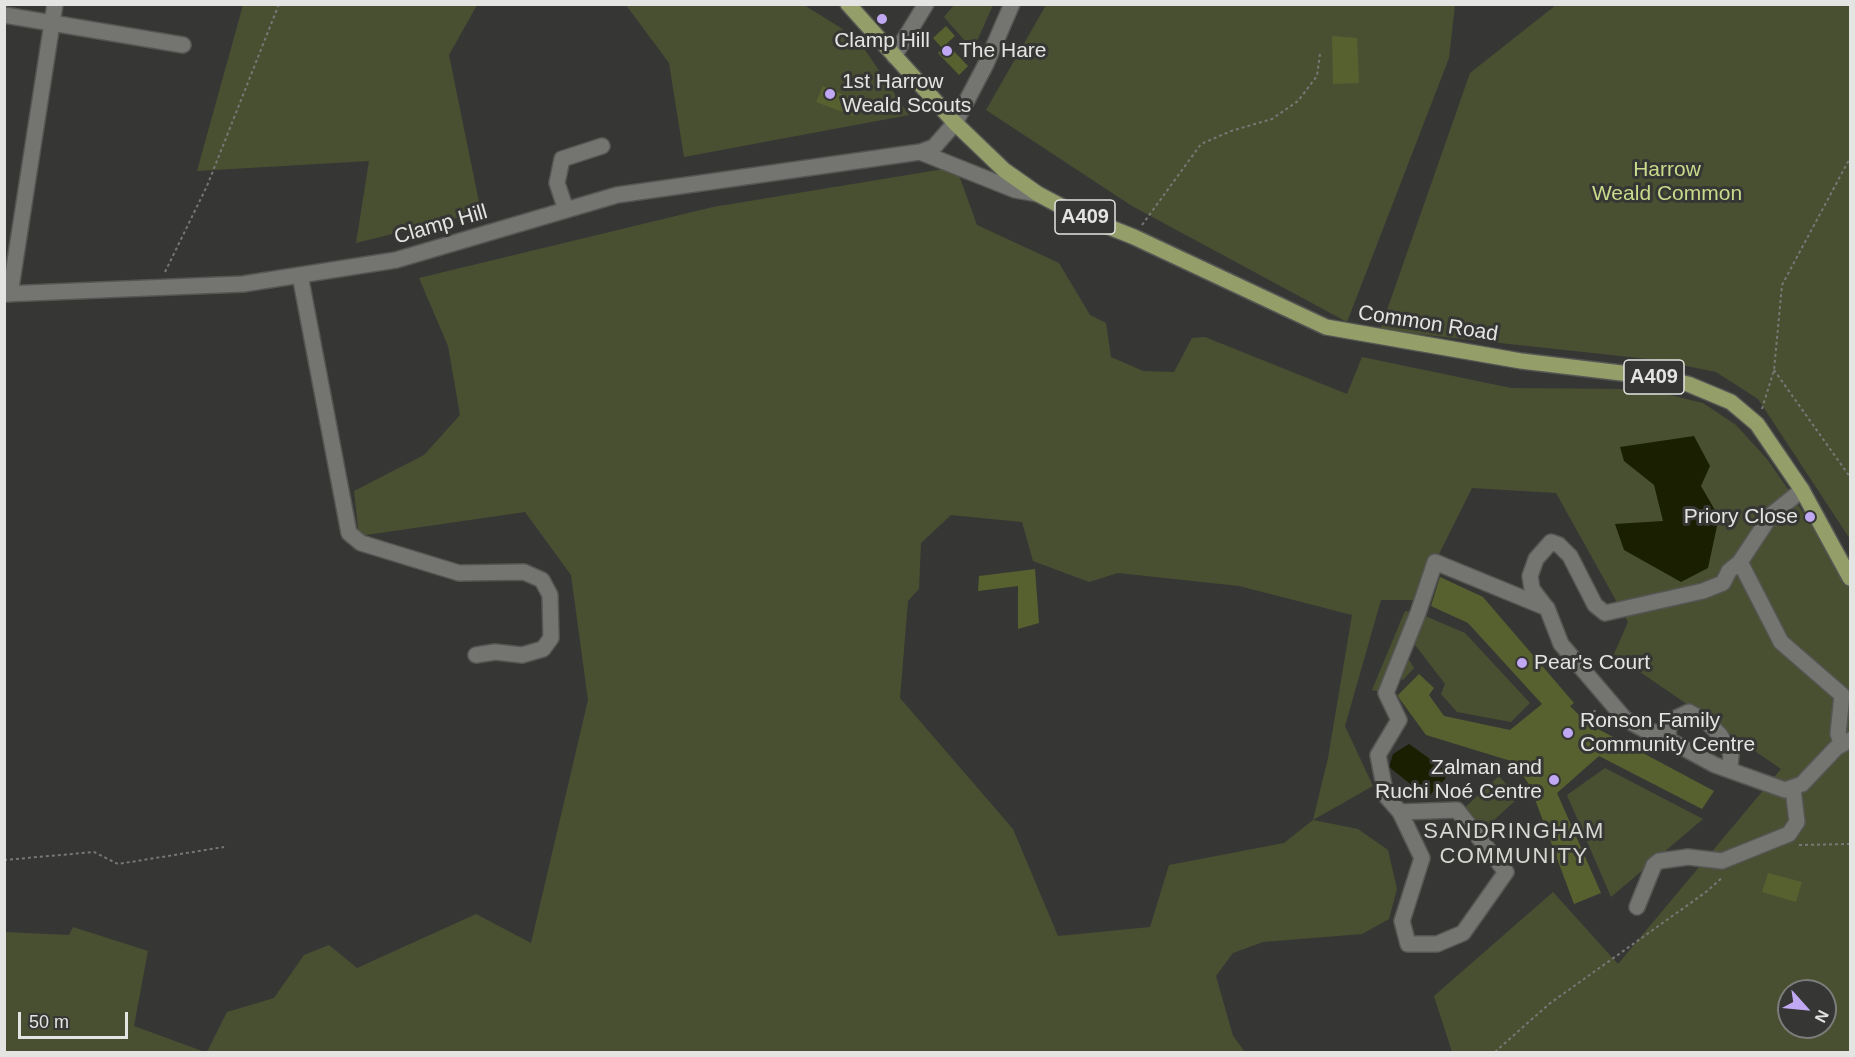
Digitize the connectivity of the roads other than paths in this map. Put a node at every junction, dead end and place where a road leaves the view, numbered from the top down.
1 (55, 4) edge
2 (848, 4) edge
3 (926, 4) edge
4 (1012, 4) edge
5 (4, 15) edge
6 (52, 23) junction
7 (183, 45) dead end
8 (894, 56) junction
9 (955, 123) junction
10 (602, 146) dead end
11 (920, 152) junction
12 (1038, 194) junction
13 (566, 210) junction
14 (300, 275) junction
15 (7, 294) edge
16 (1802, 490) junction
17 (1740, 562) junction
18 (1851, 578) edge
19 (1547, 608) junction
20 (476, 655) dead end
21 (1666, 734) junction
22 (1846, 742) edge
23 (1730, 768) junction
24 (1793, 789) junction
25 (1400, 812) junction
26 (1637, 907) dead end

1 - 6 street
2 - 8 main road, A409
3 - 8 street
4 - 9 street, Clamp Hill
5 - 6 street
6 - 7 street
6 - 15 street
8 - 9 main road, A409
9 - 11 street, Clamp Hill
9 - 12 main road, Common Road / A409
10 - 13 street
11 - 12 street, Clamp Hill
11 - 13 street, Clamp Hill
12 - 16 main road, Common Road / A409
13 - 14 street, Clamp Hill
14 - 15 street, Clamp Hill
14 - 20 street
16 - 17 street
16 - 18 main road, Common Road / A409
17 - 19 street
17 - 22 street
19 - 21 street
19 - 25 street
21 - 23 street
21 - 23 street
22 - 24 street
23 - 24 street
24 - 26 street
25 - 25 street

